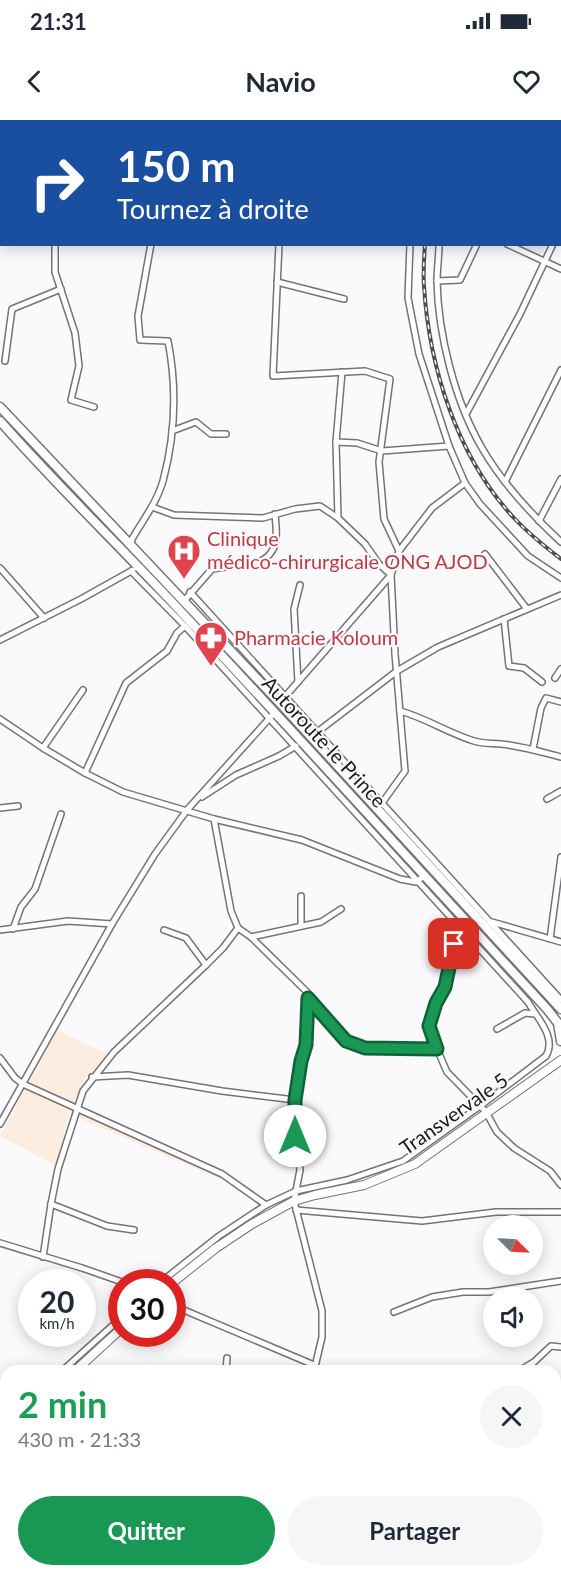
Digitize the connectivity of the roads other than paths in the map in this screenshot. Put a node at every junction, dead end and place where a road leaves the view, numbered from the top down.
1 (55, 246) edge
2 (151, 246) edge
3 (279, 246) edge
4 (410, 246) edge
5 (440, 246) edge
6 (476, 246) edge
7 (511, 246) edge
8 (552, 246) edge
9 (545, 261) junction
10 (561, 269) edge
11 (278, 282) junction
12 (437, 282) junction
13 (61, 289) junction
14 (344, 299) dead end
15 (5, 361) dead end
16 (561, 370) edge
17 (342, 372) junction
18 (0, 407) edge
19 (94, 407) dead end
20 (466, 415) junction
21 (0, 421) edge
22 (172, 431) junction
23 (226, 434) dead end
24 (336, 442) junction
25 (448, 446) junction
26 (382, 451) junction
27 (561, 479) edge
28 (505, 482) junction
29 (465, 483) junction
30 (152, 507) junction
31 (275, 514) junction
32 (338, 518) junction
33 (539, 521) junction
34 (561, 542) edge
35 (131, 544) junction
36 (399, 551) junction
37 (485, 554) dead end
38 (139, 566) junction
39 (0, 568) edge
40 (131, 571) junction
41 (391, 575) junction
42 (561, 578) edge
43 (300, 585) dead end
44 (190, 592) junction
45 (561, 595) edge
46 (184, 601) junction
47 (527, 609) junction
48 (44, 618) junction
49 (504, 619) junction
50 (185, 626) junction
51 (0, 640) edge
52 (561, 669) edge
53 (397, 671) junction
54 (555, 678) dead end
55 (298, 682) junction
56 (542, 682) dead end
57 (83, 690) dead end
58 (282, 700) junction
59 (561, 702) edge
60 (399, 711) junction
61 (275, 712) junction
62 (268, 718) junction
63 (0, 719) edge
64 (314, 735) junction
65 (299, 744) junction
66 (44, 748) junction
67 (533, 749) junction
68 (561, 757) edge
69 (85, 773) junction
70 (561, 791) edge
71 (198, 799) junction
72 (547, 799) dead end
73 (382, 803) junction
74 (18, 806) dead end
75 (0, 808) edge
76 (187, 810) junction
77 (61, 814) dead end
78 (214, 819) junction
79 (561, 857) edge
80 (424, 876) junction
81 (416, 882) junction
82 (301, 896) dead end
83 (341, 909) dead end
84 (490, 921) junction
85 (112, 924) junction
86 (301, 926) junction
87 (238, 928) junction
88 (459, 928) junction
89 (13, 929) junction
90 (0, 930) edge
91 (164, 930) dead end
92 (251, 937) junction
93 (550, 939) junction
94 (561, 942) edge
95 (491, 955) junction
96 (206, 965) junction
97 (545, 988) junction
98 (308, 998) junction
99 (561, 1000) edge
100 (561, 1009) edge
101 (535, 1014) junction
102 (497, 1029) dead end
103 (561, 1041) edge
104 (437, 1049) junction
105 (561, 1060) edge
106 (1, 1061) edge
107 (92, 1077) junction
108 (23, 1084) junction
109 (295, 1100) junction
110 (77, 1109) junction
111 (483, 1109) junction
112 (0, 1124) edge
113 (561, 1185) edge
114 (296, 1191) junction
115 (51, 1204) junction
116 (266, 1205) junction
117 (295, 1206) junction
118 (561, 1212) edge
119 (134, 1230) dead end
120 (0, 1243) edge
121 (43, 1257) junction
122 (177, 1269) edge
123 (186, 1272) edge
124 (108, 1277) edge
125 (561, 1281) edge
126 (186, 1311) edge
127 (394, 1312) dead end
128 (108, 1330) edge
129 (108, 1340) edge
130 (561, 1347) edge
131 (227, 1358) dead end
132 (69, 1365) edge
133 (80, 1365) edge
134 (226, 1365) edge
135 (307, 1365) edge
136 (315, 1365) edge
137 (529, 1365) edge

1 - 13 street
2 - 22 street
3 - 11 street
4 - 25 street
5 - 12 street
6 - 12 street
7 - 9 street
8 - 9 street
9 - 10 street
9 - 20 street
11 - 14 street
11 - 17 street
12 - 20 street
13 - 15 street
13 - 19 street
16 - 28 street
17 - 24 street
17 - 26 street
18 - 35 main road, Autoroute le Prince
20 - 28 street
21 - 38 main road, Autoroute le Prince
22 - 23 street
22 - 30 street
24 - 26 street
24 - 32 street
25 - 26 street
25 - 29 street
26 - 36 street
27 - 33 street
28 - 33 street
29 - 36 street
29 - 42 street
30 - 31 street
30 - 35 street
31 - 32 street
31 - 44 street
32 - 41 street
33 - 34 street
35 - 46 main road, Autoroute le Prince
36 - 41 street
37 - 47 street
38 - 40 street
38 - 61 main road, Autoroute le Prince
39 - 48 street
40 - 48 street
40 - 50 street
41 - 53 street
41 - 55 street
43 - 55 street
44 - 46 street
44 - 58 street
45 - 47 street
46 - 58 main road, Autoroute le Prince
47 - 49 street
48 - 51 street
49 - 53 street
49 - 56 street
50 - 62 street
50 - 69 street
52 - 54 street
53 - 60 street
53 - 64 street
55 - 58 street
57 - 66 street
58 - 64 main road, Autoroute le Prince
59 - 67 street
60 - 67 street
60 - 73 street
61 - 62 street
61 - 65 main road, Autoroute le Prince
62 - 65 street
62 - 71 street
63 - 66 street
64 - 73 street
64 - 97 main road, Autoroute le Prince
65 - 71 street
65 - 80 main road, Autoroute le Prince
65 - 81 street
66 - 69 street
67 - 68 street
69 - 76 street
70 - 72 street
71 - 76 street
73 - 84 street
74 - 75 street
76 - 78 street
76 - 85 street
77 - 89 street
78 - 81 street
78 - 87 street
79 - 93 street
80 - 81 street
80 - 95 main road, Autoroute le Prince
81 - 88 street
82 - 86 street
83 - 86 street
84 - 93 street
84 - 97 street
85 - 89 street
85 - 108 street
86 - 92 street
87 - 92 street
87 - 96 street
88 - 95 street
88 - 104 street
89 - 90 street
91 - 96 street
92 - 98 street
93 - 94 street
95 - 101 street
95 - 103 main road, Autoroute le Prince
96 - 107 street
97 - 99 street
97 - 100 main road, Autoroute le Prince
98 - 104 street
98 - 109 street
101 - 102 street
101 - 111 street
104 - 111 street
105 - 111 main road, Transvervale 5
106 - 108 street
107 - 109 street
107 - 110 street
108 - 110 street
108 - 112 street
109 - 114 street
110 - 115 street
110 - 116 street
111 - 113 street
111 - 114 street
111 - 117 main road, Transvervale 5
114 - 116 street
114 - 117 street
115 - 119 street
115 - 121 street
116 - 122 street
117 - 118 street
117 - 123 main road, Transvervale 5
117 - 136 street
120 - 121 street
121 - 124 street
125 - 127 street
126 - 135 street
128 - 132 street
129 - 133 main road
130 - 137 street
131 - 134 street

